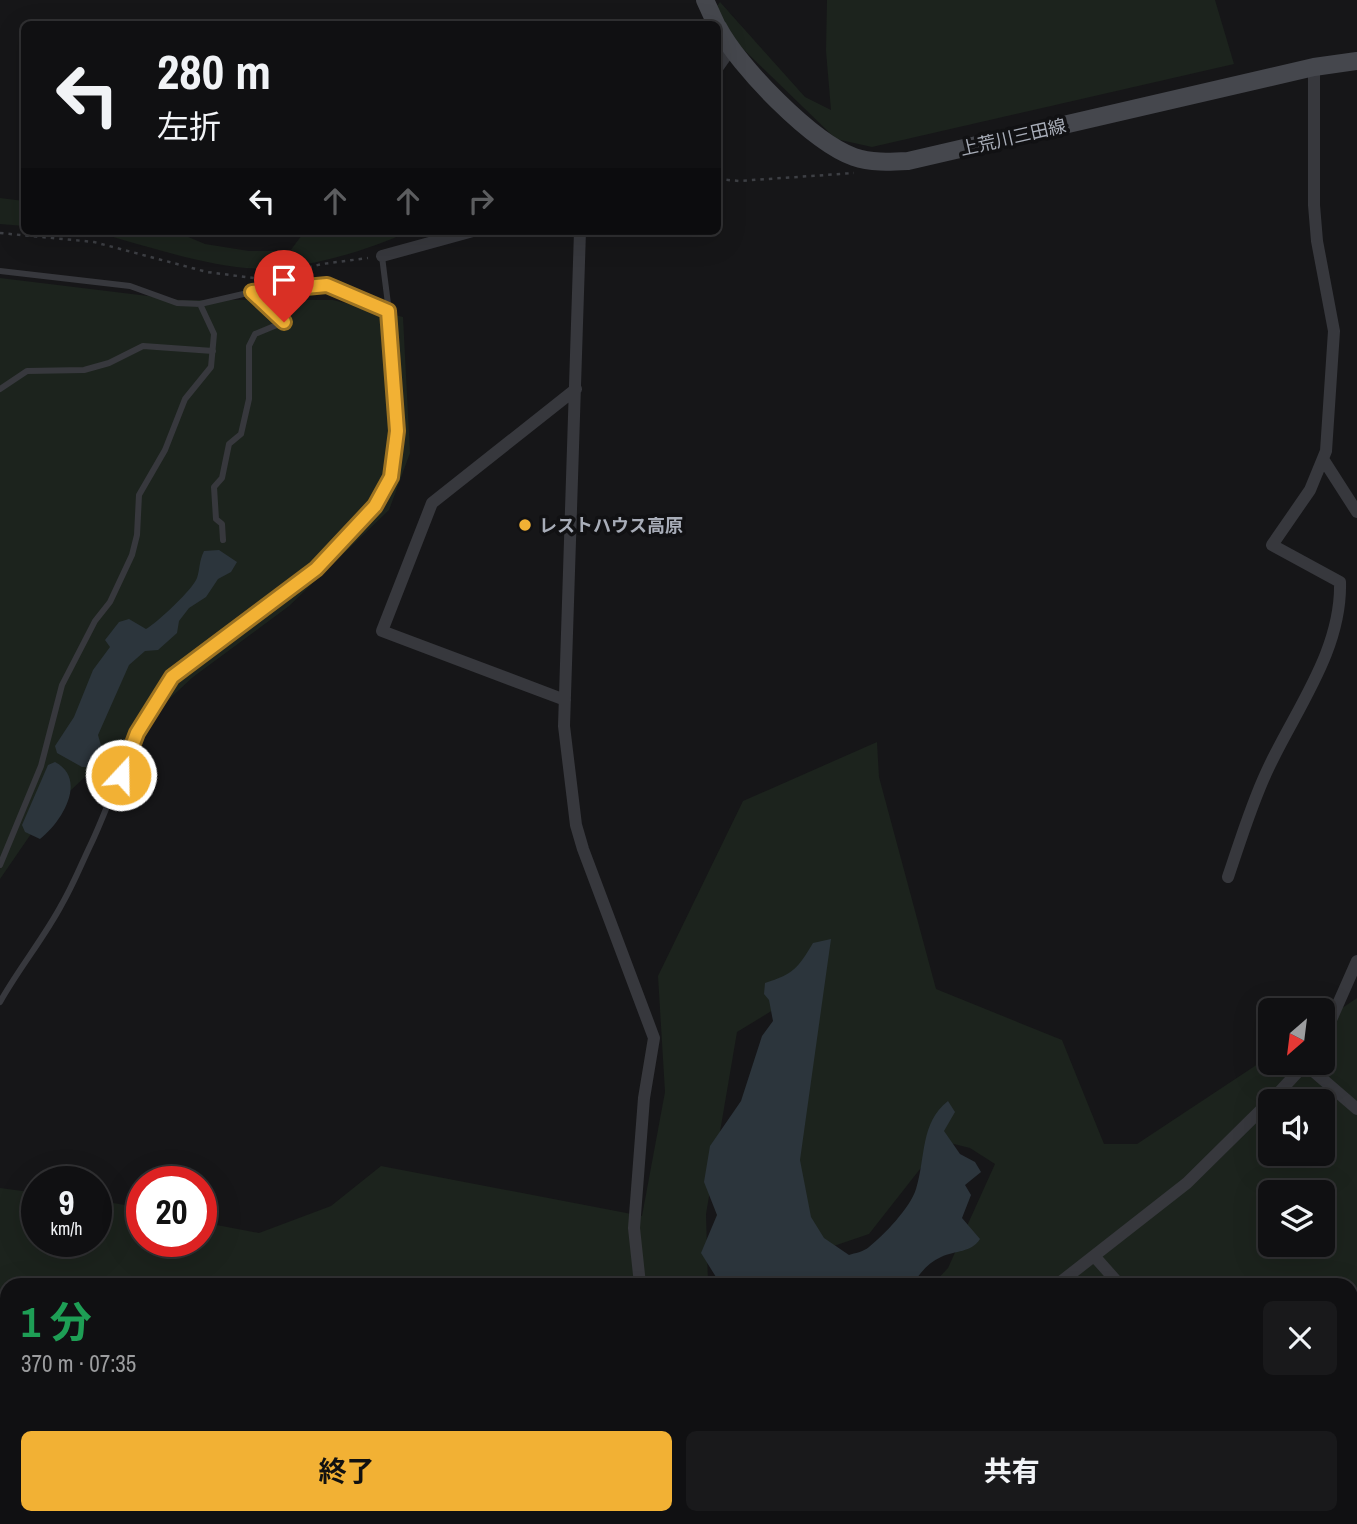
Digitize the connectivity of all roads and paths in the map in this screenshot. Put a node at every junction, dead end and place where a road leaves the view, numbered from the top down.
1 (705, 0) edge
2 (715, 21) edge
3 (721, 33) edge
4 (730, 50) junction
5 (1357, 61) edge
6 (721, 62) edge
7 (1314, 67) junction
8 (859, 172) dead end
9 (721, 179) edge
10 (0, 233) edge
11 (458, 235) edge
12 (580, 235) edge
13 (382, 256) junction
14 (0, 271) edge
15 (252, 292) junction
16 (200, 304) junction
17 (388, 311) junction
18 (213, 351) junction
19 (0, 389) edge
20 (576, 389) junction
21 (1323, 459) junction
22 (1357, 512) edge
23 (223, 540) dead end
24 (565, 699) junction
25 (0, 865) edge
26 (1228, 877) dead end
27 (1357, 961) edge
28 (0, 1002) edge
29 (1335, 1011) edge
30 (1295, 1075) edge
31 (1319, 1075) edge
32 (1282, 1089) edge
33 (1357, 1109) edge
34 (1258, 1114) edge
35 (1095, 1256) junction
36 (639, 1278) edge
37 (1066, 1278) edge
38 (1114, 1278) edge

1 - 2 main road, 上荒川三田線
3 - 4 main road, 上荒川三田線
4 - 6 street
4 - 7 main road, 上荒川三田線
5 - 7 main road, 上荒川三田線
7 - 21 street
8 - 9 path
10 - 13 path
11 - 13 street
12 - 20 street
13 - 17 lane
14 - 16 lane
15 - 16 lane
15 - 17 lane
15 - 23 lane
16 - 18 lane
17 - 28 lane
18 - 19 lane
18 - 25 lane
20 - 24 street
20 - 24 street
21 - 22 street
21 - 26 street
24 - 36 street
27 - 29 street
30 - 32 street
31 - 33 street
34 - 35 street
35 - 37 street
35 - 38 street

